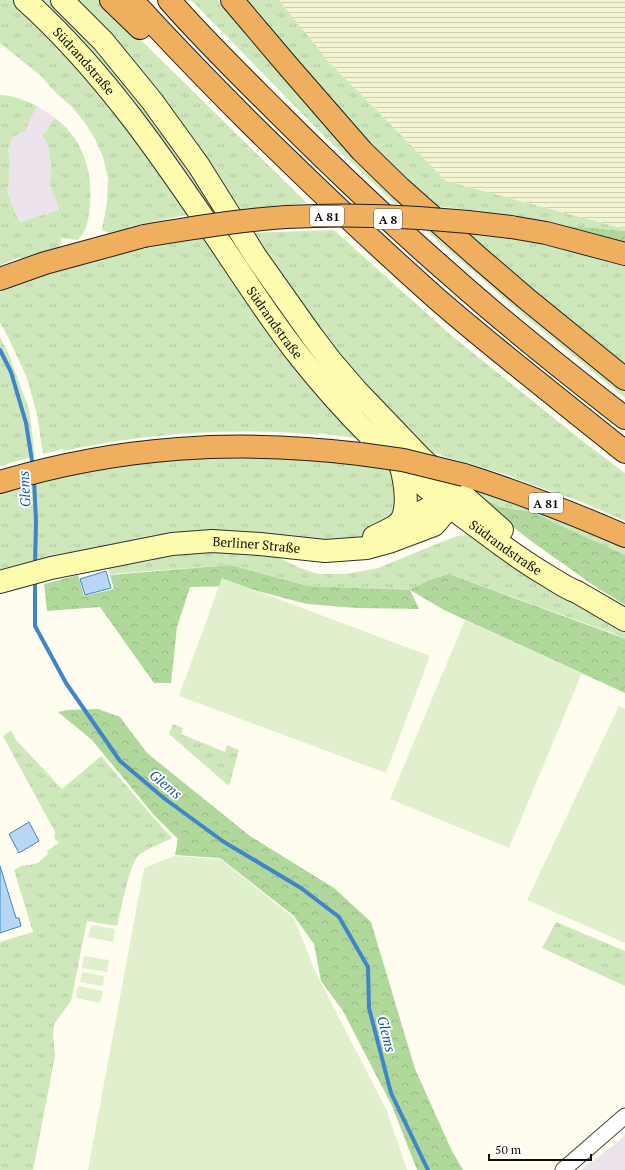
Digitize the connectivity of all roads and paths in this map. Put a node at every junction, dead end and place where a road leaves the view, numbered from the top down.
1 (26, 0) edge
2 (62, 0) edge
3 (111, 0) edge
4 (132, 0) edge
5 (169, 0) edge
6 (232, 0) edge
7 (228, 101) junction
8 (625, 254) edge
9 (0, 279) edge
10 (625, 379) edge
11 (625, 418) edge
12 (625, 452) edge
13 (401, 467) junction
14 (0, 482) edge
15 (458, 492) junction
16 (398, 524) junction
17 (625, 536) edge
18 (348, 550) junction
19 (7, 580) edge
20 (625, 620) edge
21 (625, 1116) edge
22 (563, 1170) edge

1 - 13 main road, Südrandstraße
2 - 15 main road, Südrandstraße
3 - 7 highway
4 - 7 highway, A 8
5 - 11 highway, A 8
6 - 10 highway
7 - 12 highway, A 8
8 - 9 highway, A 81, bridge
13 - 15 main road, Südrandstraße
13 - 16 main road
14 - 15 highway, A 81, bridge
15 - 16 main road
15 - 17 highway, A 81
15 - 18 main road, Berliner Straße
15 - 20 main road, Südrandstraße
16 - 18 main road
18 - 19 main road, Berliner Straße
21 - 22 street

